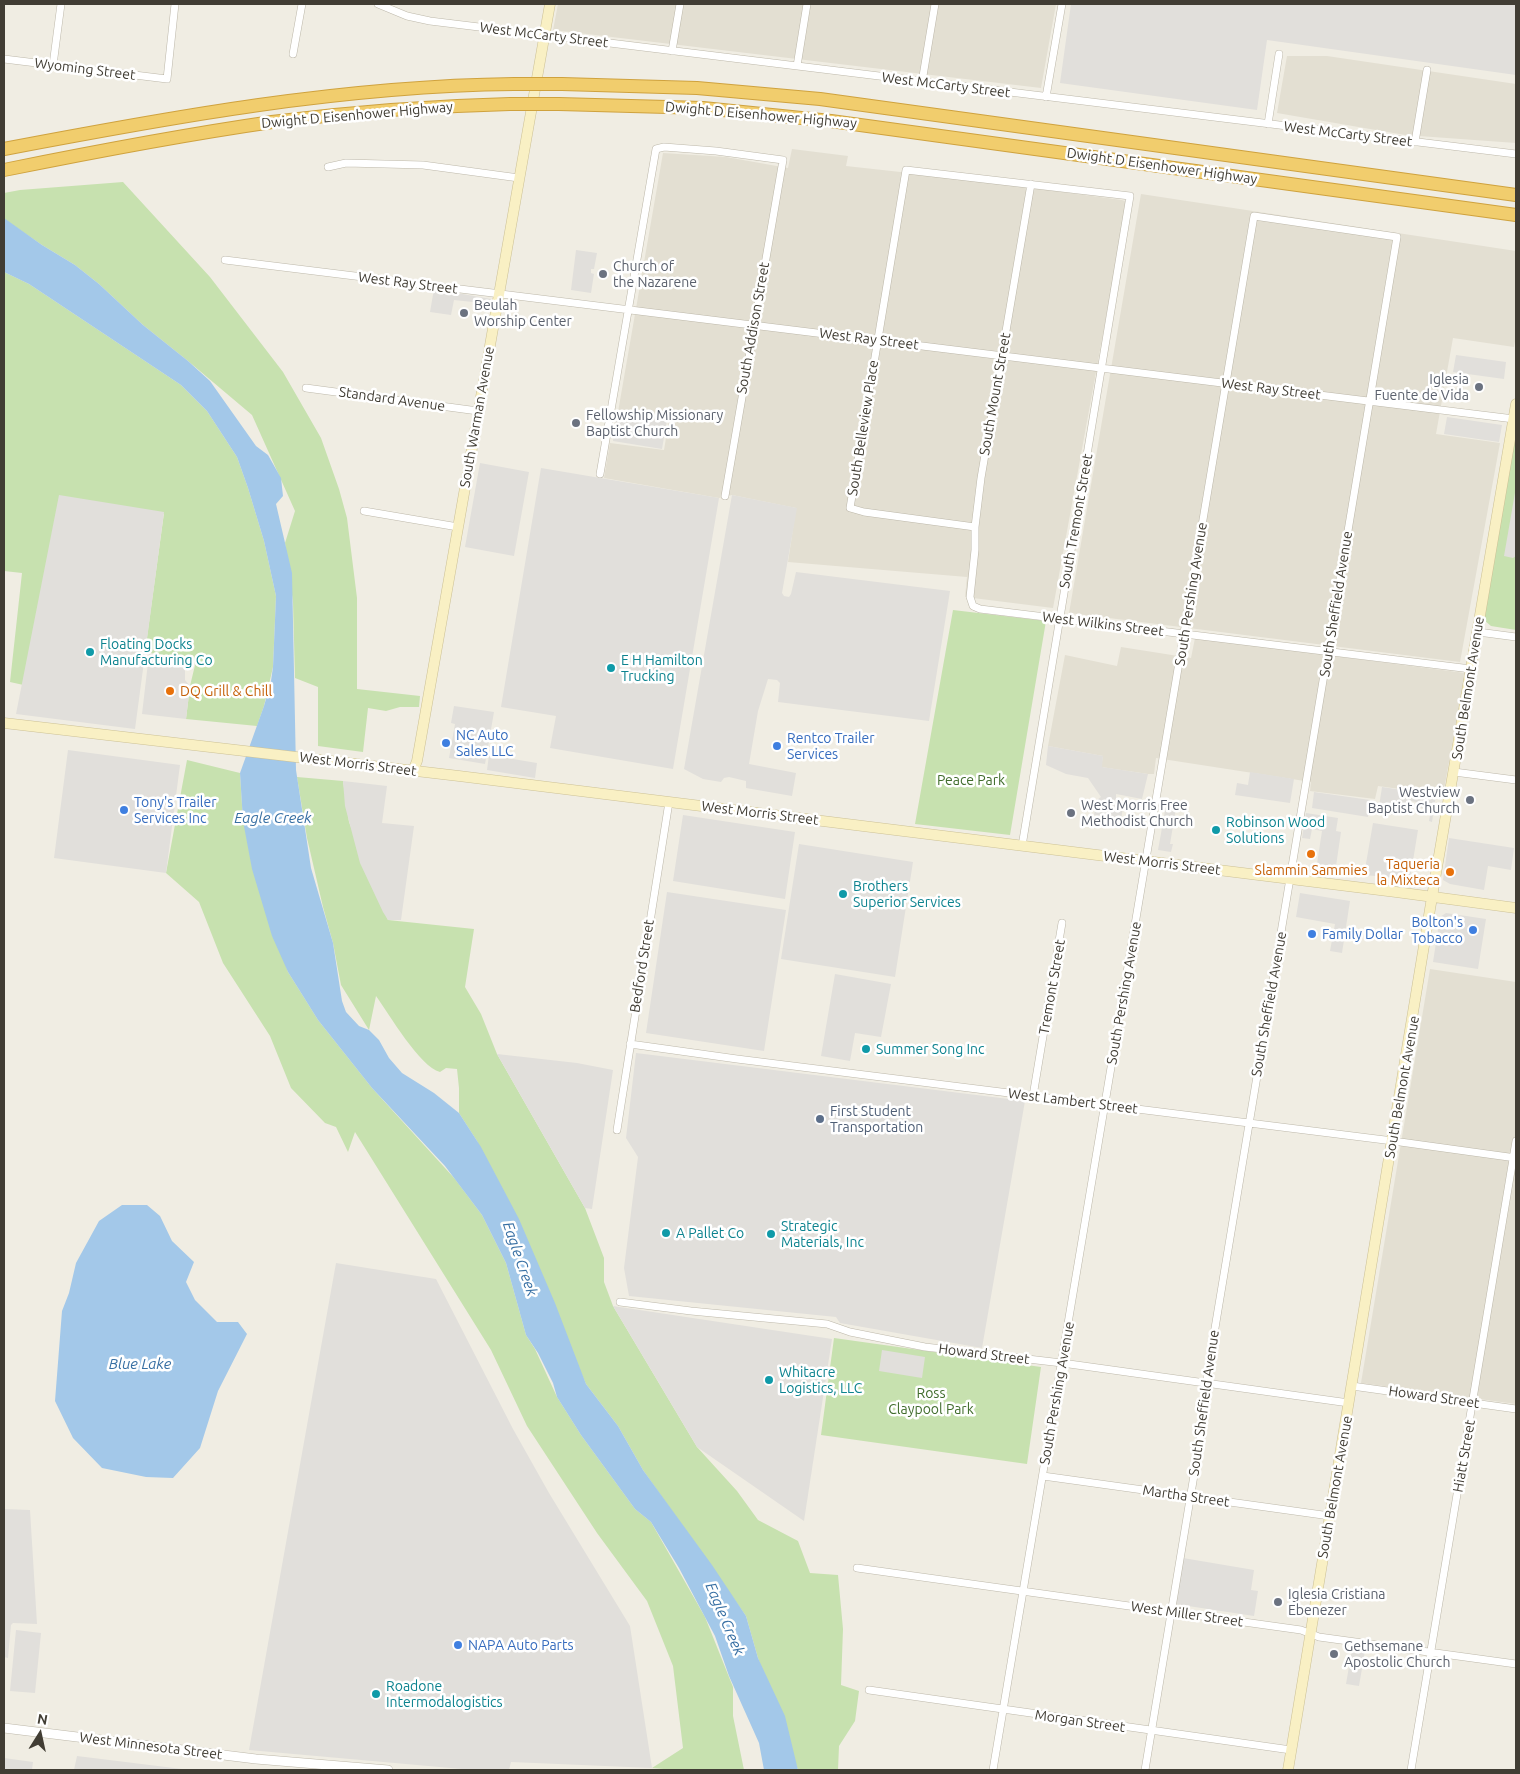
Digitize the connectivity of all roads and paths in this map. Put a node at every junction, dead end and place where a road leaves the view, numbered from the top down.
1 (61, 4) edge
2 (175, 4) edge
3 (302, 4) edge
4 (378, 4) edge
5 (550, 4) edge
6 (680, 4) edge
7 (807, 4) edge
8 (935, 4) edge
9 (1062, 4) edge
10 (544, 35) junction
11 (672, 51) junction
12 (293, 54) dead end
13 (1279, 54) dead end
14 (4, 59) edge
15 (53, 65) junction
16 (797, 66) junction
17 (1427, 70) dead end
18 (922, 82) junction
19 (1046, 97) junction
20 (1268, 124) junction
21 (1415, 142) junction
22 (4, 149) edge
23 (1516, 154) edge
24 (328, 167) dead end
25 (4, 170) edge
26 (519, 178) junction
27 (1031, 184) junction
28 (1516, 195) edge
29 (1516, 214) edge
30 (1254, 216) joint
31 (225, 260) dead end
32 (498, 295) junction
33 (627, 310) junction
34 (754, 325) junction
35 (877, 340) junction
36 (1002, 356) junction
37 (1101, 368) junction
38 (1226, 383) junction
39 (306, 388) dead end
40 (1370, 401) junction
41 (1516, 404) edge
42 (478, 411) junction
43 (1514, 419) junction
44 (600, 474) dead end
45 (725, 496) dead end
46 (364, 511) dead end
47 (458, 527) junction
48 (975, 527) junction
49 (972, 606) joint
50 (1059, 619) junction
51 (1478, 632) junction
52 (1185, 633) junction
53 (1516, 637) edge
54 (1328, 651) junction
55 (1472, 669) junction
56 (4, 723) edge
57 (413, 771) junction
58 (1454, 772) junction
59 (1516, 780) edge
60 (669, 802) junction
61 (1022, 846) junction
62 (1146, 861) junction
63 (1290, 879) junction
64 (1433, 897) junction
65 (1516, 908) edge
66 (1062, 923) dead end
67 (630, 1044) junction
68 (1033, 1096) junction
69 (1105, 1105) junction
70 (1249, 1123) junction
71 (616, 1130) dead end
72 (1393, 1141) junction
73 (1516, 1141) edge
74 (1515, 1158) edge
75 (620, 1302) dead end
76 (1062, 1364) junction
77 (1208, 1384) junction
78 (1352, 1386) junction
79 (1349, 1403) junction
80 (1473, 1403) junction
81 (1516, 1409) edge
82 (1043, 1476) junction
83 (1190, 1497) junction
84 (1330, 1516) junction
85 (857, 1568) dead end
86 (1024, 1591) junction
87 (1171, 1612) junction
88 (1310, 1633) junction
89 (1431, 1652) junction
90 (1516, 1664) edge
91 (869, 1690) dead end
92 (1003, 1710) junction
93 (4, 1728) edge
94 (1152, 1731) junction
95 (1291, 1750) junction
96 (388, 1770) edge
97 (993, 1770) edge
98 (1145, 1770) edge
99 (1288, 1770) edge
100 (1411, 1770) edge

1 - 15 street
2 - 15 street, Wyoming Street
3 - 12 street
4 - 10 street, West McCarty Street
5 - 10 main road, South Warman Avenue
6 - 11 street
7 - 16 street
8 - 18 street
9 - 19 street
10 - 11 street, West McCarty Street
10 - 26 main road, South Warman Avenue
11 - 16 street, West McCarty Street
13 - 20 street
14 - 15 street, Wyoming Street
16 - 18 street, West McCarty Street
17 - 21 street
18 - 19 street, West McCarty Street
19 - 20 street, West McCarty Street
20 - 21 street, West McCarty Street
21 - 23 street, West McCarty Street
22 - 28 highway, Dwight D Eisenhower Highway, bridge
24 - 26 street
25 - 29 highway, Dwight D Eisenhower Highway, bridge
26 - 32 main road, South Warman Avenue
27 - 35 street, South Belleview Place
27 - 36 street, South Mount Street
27 - 37 street, South Tremont Street
30 - 38 street, South Pershing Avenue
30 - 40 street, South Sheffield Avenue
31 - 32 street, West Ray Street
32 - 33 street, West Ray Street
32 - 42 main road, South Warman Avenue
33 - 34 street, West Ray Street
33 - 34 street, South Addison Street
33 - 44 street
34 - 35 street, West Ray Street
34 - 45 street, South Addison Street
35 - 36 street, West Ray Street
35 - 48 street, South Belleview Place
36 - 37 street, West Ray Street
36 - 48 street, South Mount Street
37 - 38 street, West Ray Street
37 - 50 street, South Tremont Street
38 - 40 street, West Ray Street
38 - 52 street, South Pershing Avenue
39 - 42 street, Standard Avenue
40 - 43 street, West Ray Street
40 - 54 street, South Sheffield Avenue
41 - 43 main road, South Belmont Avenue
42 - 47 main road, South Warman Avenue
43 - 51 main road, South Belmont Avenue
46 - 47 street
47 - 57 main road, South Warman Avenue
48 - 49 street, South Mount Street
49 - 50 street, West Wilkins Street
50 - 52 street, West Wilkins Street
50 - 61 street, South Tremont Street
51 - 53 street
51 - 55 main road, South Belmont Avenue
52 - 54 street, West Wilkins Street
52 - 62 street, South Pershing Avenue
54 - 55 street, West Wilkins Street
54 - 63 street, South Sheffield Avenue
55 - 58 main road, South Belmont Avenue
56 - 57 main road, West Morris Street
57 - 60 main road, West Morris Street
58 - 59 street
58 - 64 main road, South Belmont Avenue
60 - 61 main road, West Morris Street
60 - 67 street, Bedford Street
61 - 62 main road, West Morris Street
62 - 63 main road, West Morris Street
62 - 69 street, South Pershing Avenue
63 - 64 main road, West Morris Street
63 - 70 street, South Sheffield Avenue
64 - 65 main road, West Morris Street
64 - 72 main road, South Belmont Avenue
66 - 68 street, Tremont Street
67 - 68 street, West Lambert Street
67 - 71 street, Bedford Street
68 - 69 street, West Lambert Street
69 - 70 street, West Lambert Street
69 - 76 street, South Pershing Avenue
70 - 72 street, West Lambert Street
70 - 77 street, South Sheffield Avenue
72 - 74 street, West Lambert Street
72 - 78 main road, South Belmont Avenue
73 - 74 street, Hiatt Street
74 - 80 street, Hiatt Street
75 - 76 street, Howard Street
76 - 77 street, Howard Street
76 - 82 street, South Pershing Avenue
77 - 79 street, Howard Street
77 - 83 street, South Sheffield Avenue
78 - 79 main road, South Belmont Avenue
78 - 80 street, Howard Street
79 - 84 main road, South Belmont Avenue
80 - 81 street, Howard Street
80 - 89 street, Hiatt Street
82 - 83 street, Martha Street
82 - 86 street, South Pershing Avenue
83 - 84 street, Martha Street
83 - 87 street, South Sheffield Avenue
84 - 88 main road, South Belmont Avenue
85 - 86 street, West Miller Street
86 - 87 street, West Miller Street
86 - 92 street, South Pershing Avenue
87 - 88 street, West Miller Street
87 - 94 street, South Sheffield Avenue
88 - 89 street, West Miller Street
88 - 95 main road, South Belmont Avenue
89 - 90 street, West Miller Street
89 - 100 street, Hiatt Street
91 - 92 street, Morgan Street
92 - 94 street, Morgan Street
92 - 97 street, South Pershing Avenue
93 - 96 street, West Minnesota Street
94 - 95 street, Morgan Street
94 - 98 street, South Sheffield Avenue
95 - 99 main road, South Belmont Avenue

